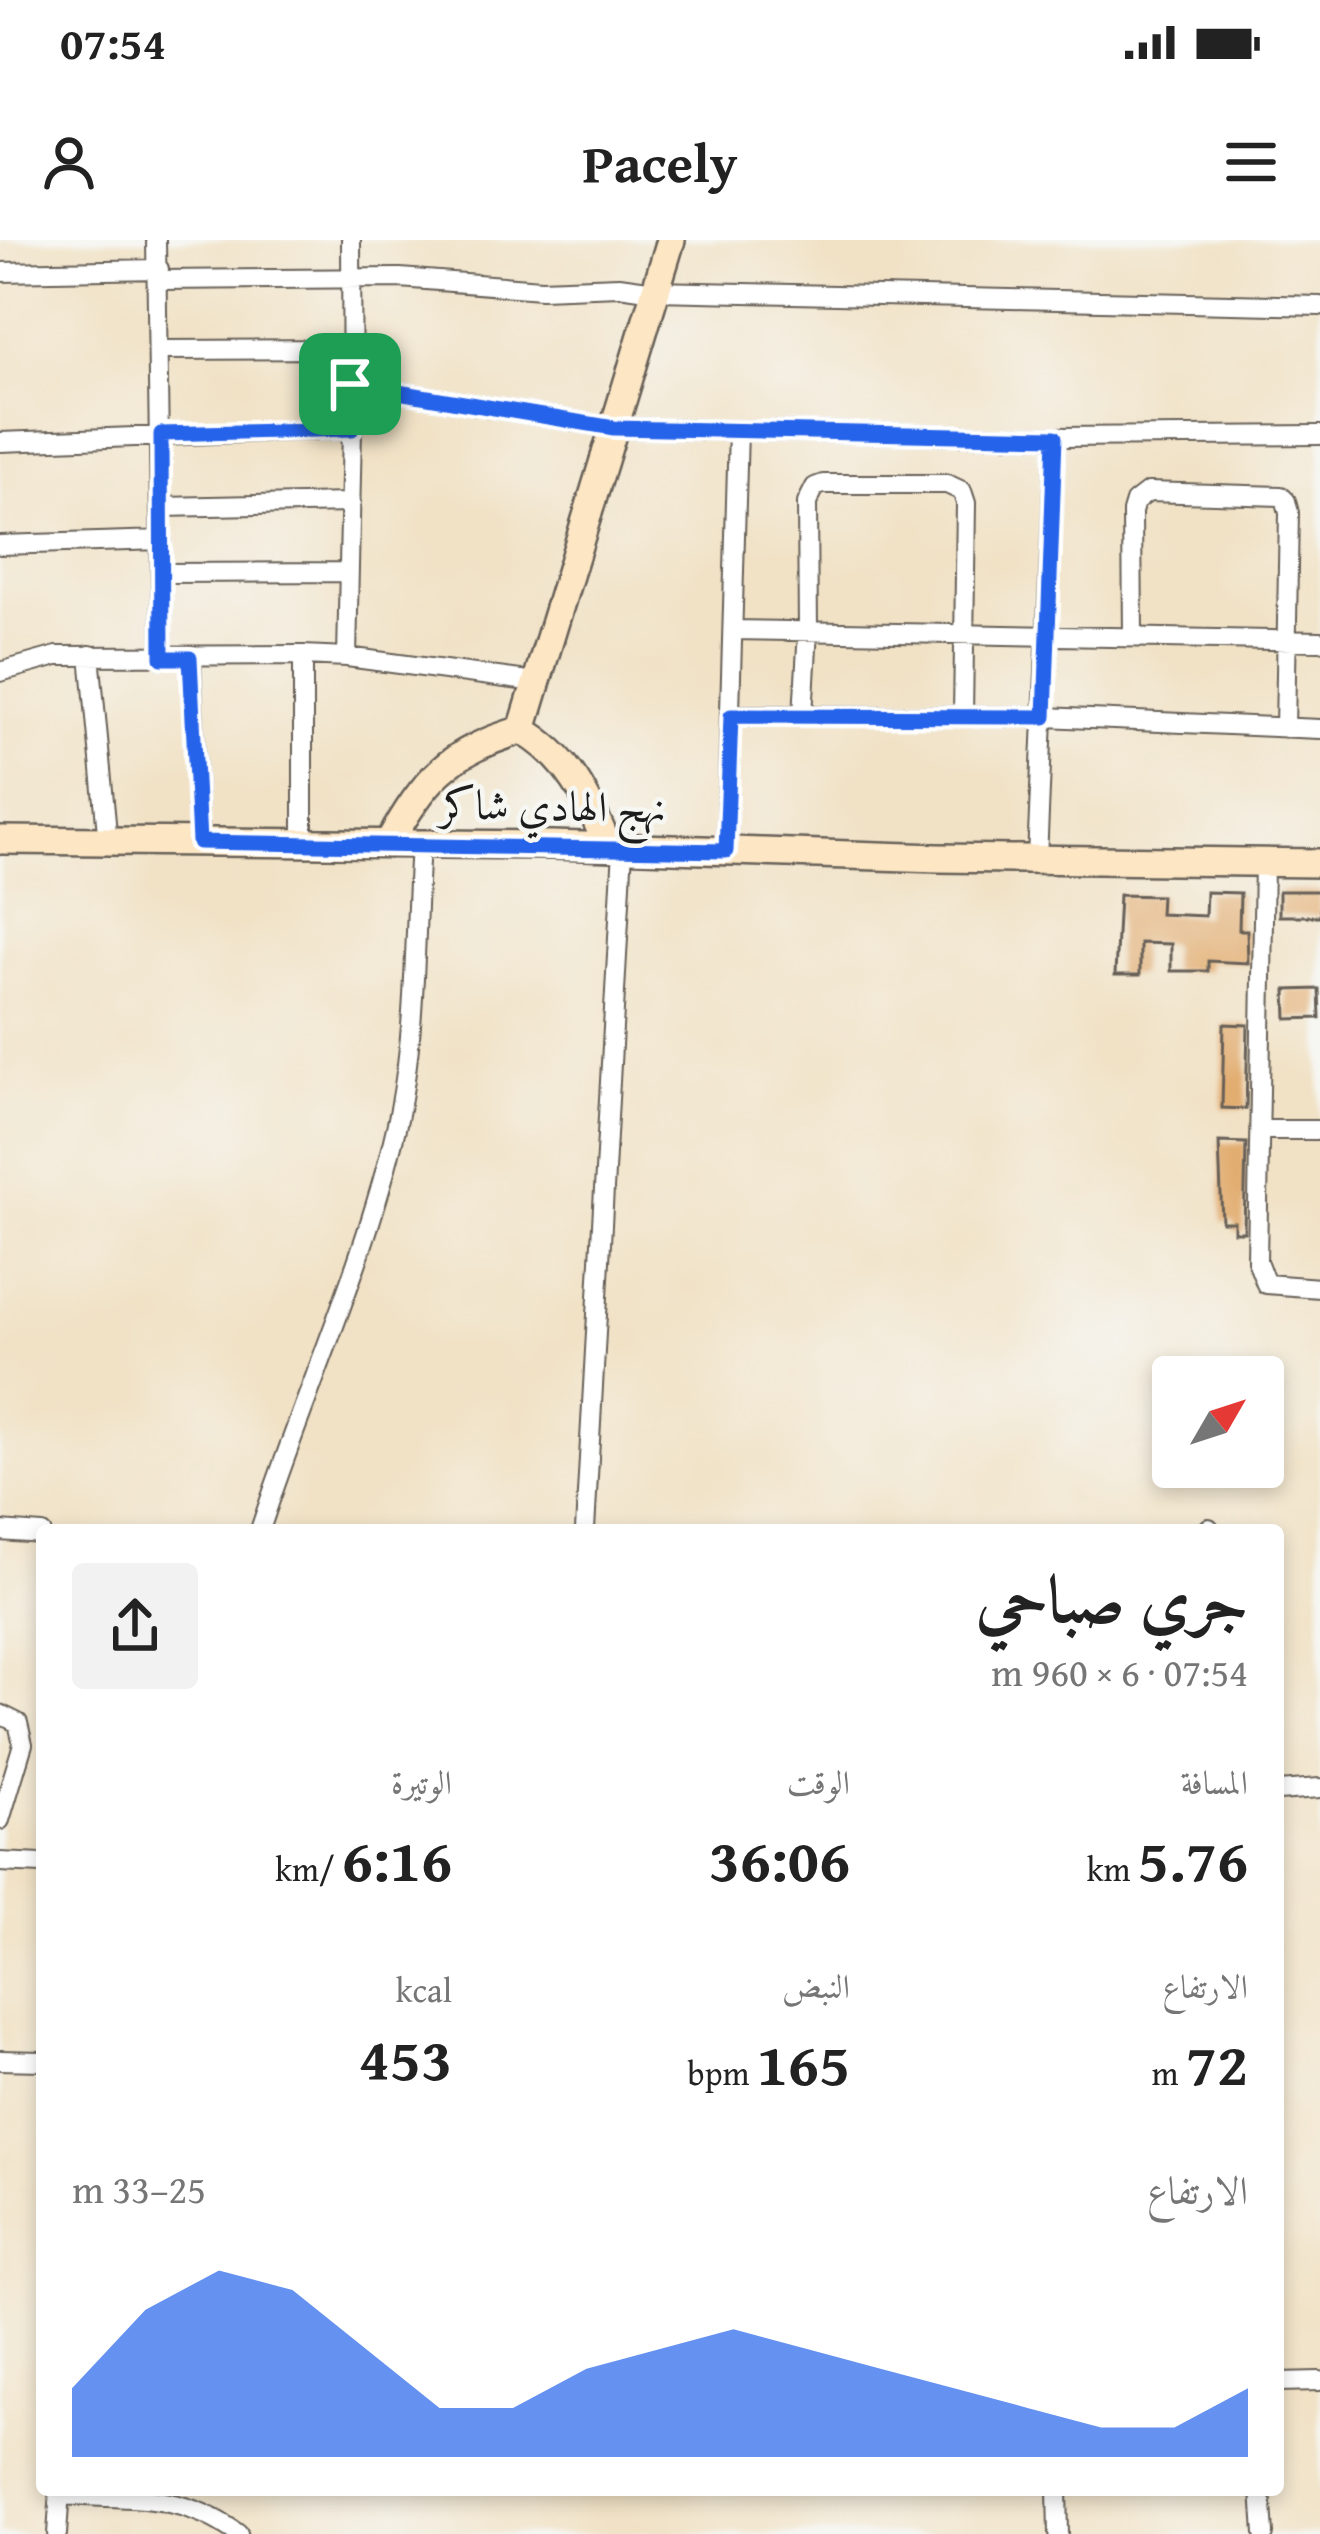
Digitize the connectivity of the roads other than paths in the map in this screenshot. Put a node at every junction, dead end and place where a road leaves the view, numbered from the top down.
1 (156, 240) edge
2 (351, 240) edge
3 (671, 240) edge
4 (0, 272) edge
5 (159, 274) junction
6 (351, 277) junction
7 (655, 291) junction
8 (1320, 306) edge
9 (349, 349) junction
10 (159, 350) junction
11 (350, 384) junction
12 (614, 428) junction
13 (352, 429) junction
14 (738, 430) junction
15 (161, 434) junction
16 (1320, 435) edge
17 (1055, 437) junction
18 (0, 442) edge
19 (351, 503) junction
20 (162, 507) junction
21 (162, 541) junction
22 (0, 545) edge
23 (348, 572) junction
24 (163, 573) junction
25 (733, 630) junction
26 (808, 630) junction
27 (963, 634) junction
28 (1046, 637) junction
29 (1133, 637) junction
30 (1287, 641) junction
31 (1320, 641) edge
32 (90, 655) junction
33 (303, 656) junction
34 (346, 657) junction
35 (162, 658) junction
36 (190, 658) junction
37 (0, 672) edge
38 (535, 682) junction
39 (803, 715) junction
40 (731, 716) junction
41 (962, 716) junction
42 (1045, 717) junction
43 (1285, 728) junction
44 (1320, 729) edge
45 (521, 730) junction
46 (0, 840) edge
47 (199, 842) junction
48 (108, 843) junction
49 (388, 844) junction
50 (420, 844) junction
51 (303, 846) junction
52 (616, 847) junction
53 (726, 851) junction
54 (1037, 859) junction
55 (1264, 862) junction
56 (1320, 863) edge
57 (1261, 1130) junction
58 (1320, 1130) edge
59 (1320, 1288) edge
60 (262, 1524) edge
61 (585, 1524) edge
62 (0, 1531) edge
63 (36, 1534) edge
64 (0, 1714) edge
65 (1320, 1788) edge
66 (1284, 1791) edge
67 (0, 1820) edge
68 (0, 1862) edge
69 (36, 1864) edge
70 (0, 2060) edge
71 (36, 2061) edge
72 (1320, 2381) edge
73 (1284, 2382) edge
74 (60, 2496) edge
75 (105, 2496) edge
76 (1057, 2496) edge
77 (1262, 2496) edge
78 (57, 2534) edge
79 (238, 2534) edge
80 (1058, 2534) edge
81 (1264, 2534) edge

1 - 5 street
2 - 6 street
3 - 7 street
4 - 5 street
5 - 6 street
5 - 10 street
6 - 7 street
6 - 9 street
7 - 8 street
7 - 12 street
9 - 10 street
9 - 11 street
10 - 15 street
11 - 12 street
11 - 13 street
12 - 14 street
12 - 38 street
13 - 15 street
13 - 19 street
14 - 17 street
14 - 25 street
15 - 18 street
15 - 20 street
16 - 17 street
17 - 28 street
19 - 20 street
19 - 23 street
20 - 21 street
21 - 22 street
21 - 24 street
23 - 24 street
23 - 34 street
24 - 35 street
25 - 26 street
25 - 40 street
26 - 27 street
26 - 27 street
26 - 39 street
27 - 28 street
27 - 41 street
28 - 29 street
28 - 42 street
29 - 30 street
29 - 30 street
30 - 31 street
30 - 43 street
32 - 35 street
32 - 37 street
32 - 48 street
33 - 34 street
33 - 36 street
33 - 51 street
34 - 38 street
35 - 36 street
36 - 47 street
38 - 45 street
39 - 40 street
39 - 41 street
40 - 53 street
41 - 42 street
42 - 43 street
42 - 54 street
43 - 44 street
45 - 49 street
45 - 52 street
46 - 48 street, نهج الهادي شاكر
47 - 48 street, نهج الهادي شاكر
47 - 51 street, نهج الهادي شاكر
49 - 50 street, نهج الهادي شاكر
49 - 51 street, نهج الهادي شاكر
50 - 52 street, نهج الهادي شاكر
50 - 60 street
52 - 53 street, نهج الهادي شاكر
52 - 61 street
53 - 54 street, نهج الهادي شاكر
54 - 55 street, نهج الهادي شاكر
55 - 56 street, نهج الهادي شاكر
55 - 57 street
57 - 58 street
57 - 59 street
62 - 63 street
64 - 67 street
65 - 66 street
68 - 69 street
70 - 71 street
72 - 73 street
74 - 78 street
75 - 79 street
76 - 80 street
77 - 81 street

